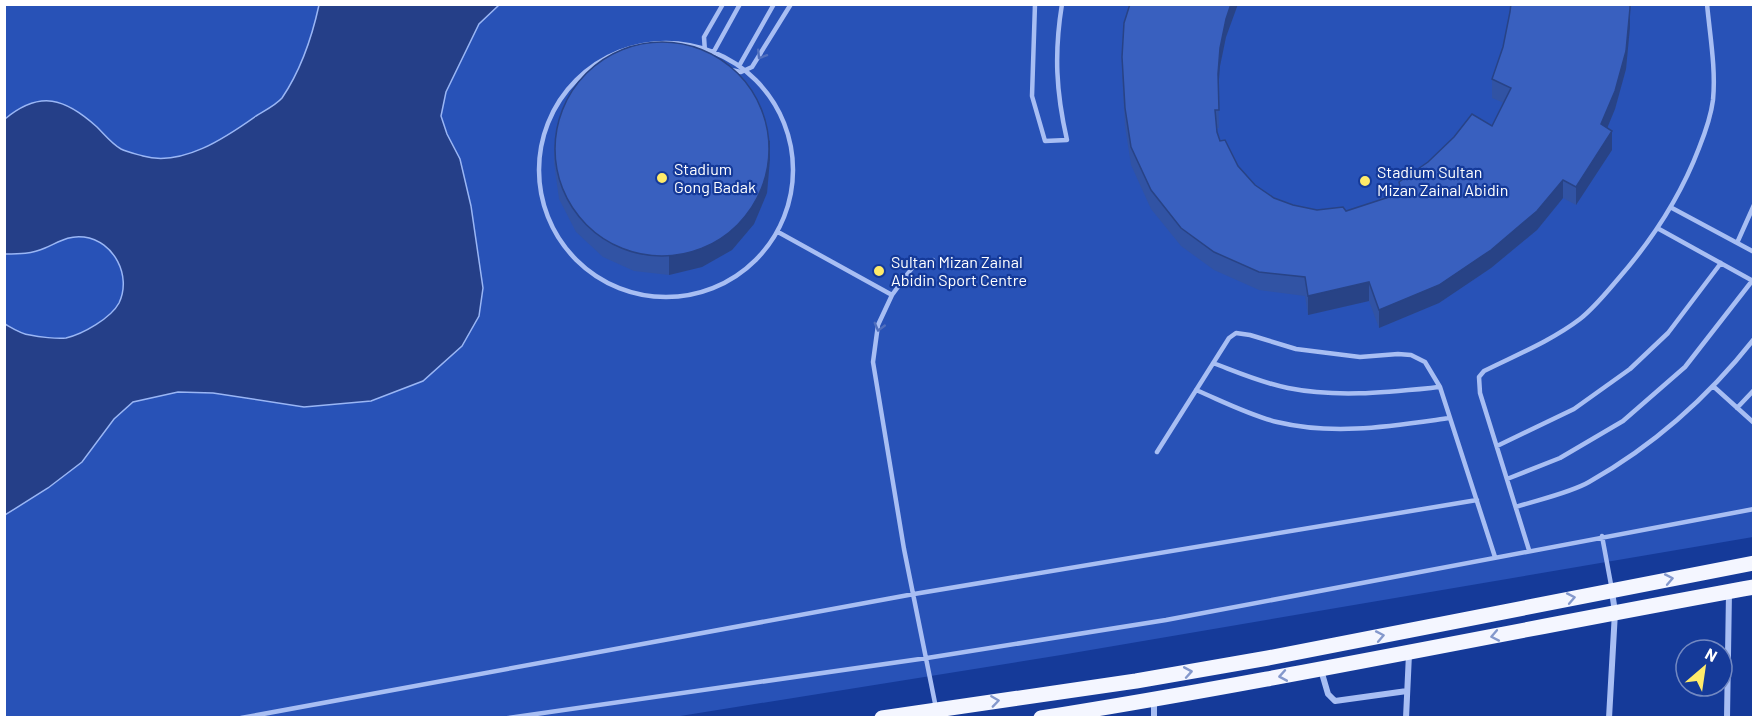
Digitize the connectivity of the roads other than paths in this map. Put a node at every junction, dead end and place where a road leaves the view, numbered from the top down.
1 (723, 4) edge
2 (740, 4) edge
3 (774, 4) edge
4 (791, 4) edge
5 (1035, 4) edge
6 (1062, 4) edge
7 (1707, 4) edge
8 (713, 53) junction
9 (714, 60) edge
10 (722, 65) edge
11 (739, 66) junction
12 (1754, 206) edge
13 (1672, 208) junction
14 (1659, 229) junction
15 (778, 232) junction
16 (1737, 243) junction
17 (1754, 252) edge
18 (933, 260) dead end
19 (1721, 263) junction
20 (1753, 281) edge
21 (892, 295) junction
22 (1754, 339) edge
23 (1213, 363) junction
24 (1713, 386) junction
25 (1440, 387) junction
26 (1196, 390) junction
27 (1754, 390) edge
28 (1737, 408) junction
29 (1450, 417) junction
30 (1754, 423) edge
31 (1497, 446) junction
32 (1156, 452) dead end
33 (1507, 479) junction
34 (1477, 500) junction
35 (1516, 507) junction
36 (1754, 508) edge
37 (1602, 536) junction
38 (1529, 550) junction
39 (1495, 557) junction
40 (1754, 563) edge
41 (1754, 587) edge
42 (1612, 590) junction
43 (1729, 591) junction
44 (914, 594) junction
45 (1614, 612) junction
46 (1409, 653) junction
47 (927, 658) junction
48 (1321, 669) junction
49 (1407, 691) junction
50 (1154, 699) junction
51 (938, 714) edge
52 (241, 717) edge
53 (508, 717) edge
54 (882, 717) edge
55 (1041, 717) edge
56 (1154, 717) edge
57 (1406, 717) edge
58 (1610, 717) edge
59 (1727, 717) edge

1 - 9 lane, bridge
2 - 8 lane
3 - 11 lane
4 -> 10 lane, bridge
5 - 6 lane
7 - 13 lane
8 - 11 lane
8 - 15 lane
11 - 15 lane
12 - 16 lane
13 - 14 lane
13 - 16 lane
14 - 19 lane
14 - 31 lane
15 - 21 lane
16 - 17 lane
18 - 21 lane
19 - 20 lane
19 - 31 lane
20 - 33 lane
21 -> 44 lane
22 - 24 lane
23 - 25 lane
23 - 25 lane
23 - 26 lane
24 - 28 lane
24 - 35 lane
25 - 29 lane
26 - 29 lane
26 - 32 lane
27 - 28 lane
28 - 30 lane
29 - 34 lane
31 - 33 lane
33 - 35 lane
34 - 39 lane
34 - 44 lane
35 - 38 lane
36 - 37 lane
37 - 38 lane
37 - 42 lane
38 - 39 lane
39 - 47 lane
42 -> 40 main road
41 - 43 main road
42 - 45 street
51 -> 42 main road
43 - 45 main road
43 - 59 street
44 - 47 lane
44 - 52 lane
45 -> 46 main road
45 - 58 street
46 - 48 main road
46 - 49 street
47 - 51 lane
47 - 53 lane
48 - 49 street
48 -> 50 main road
49 - 57 street
50 - 55 main road
50 - 56 street
51 - 54 main road

